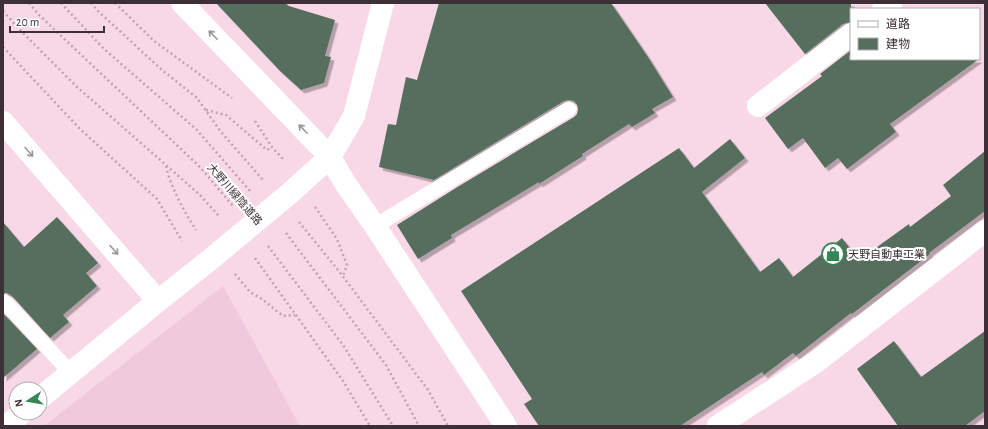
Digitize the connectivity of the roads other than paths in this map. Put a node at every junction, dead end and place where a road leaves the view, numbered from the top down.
1 (182, 3) edge
2 (383, 3) edge
3 (850, 35) edge
4 (758, 106) dead end
5 (569, 109) dead end
6 (3, 122) edge
7 (330, 157) junction
8 (375, 226) junction
9 (985, 231) edge
10 (158, 300) junction
11 (3, 303) edge
12 (70, 372) junction
13 (48, 391) edge
14 (506, 426) edge
15 (718, 426) edge

7 -> 1 street
2 - 7 street
3 - 4 street
5 - 8 lane
6 -> 10 street
7 - 8 street
7 - 10 street
8 - 14 street
9 - 15 street
10 - 12 street
11 - 12 lane
12 - 13 street

